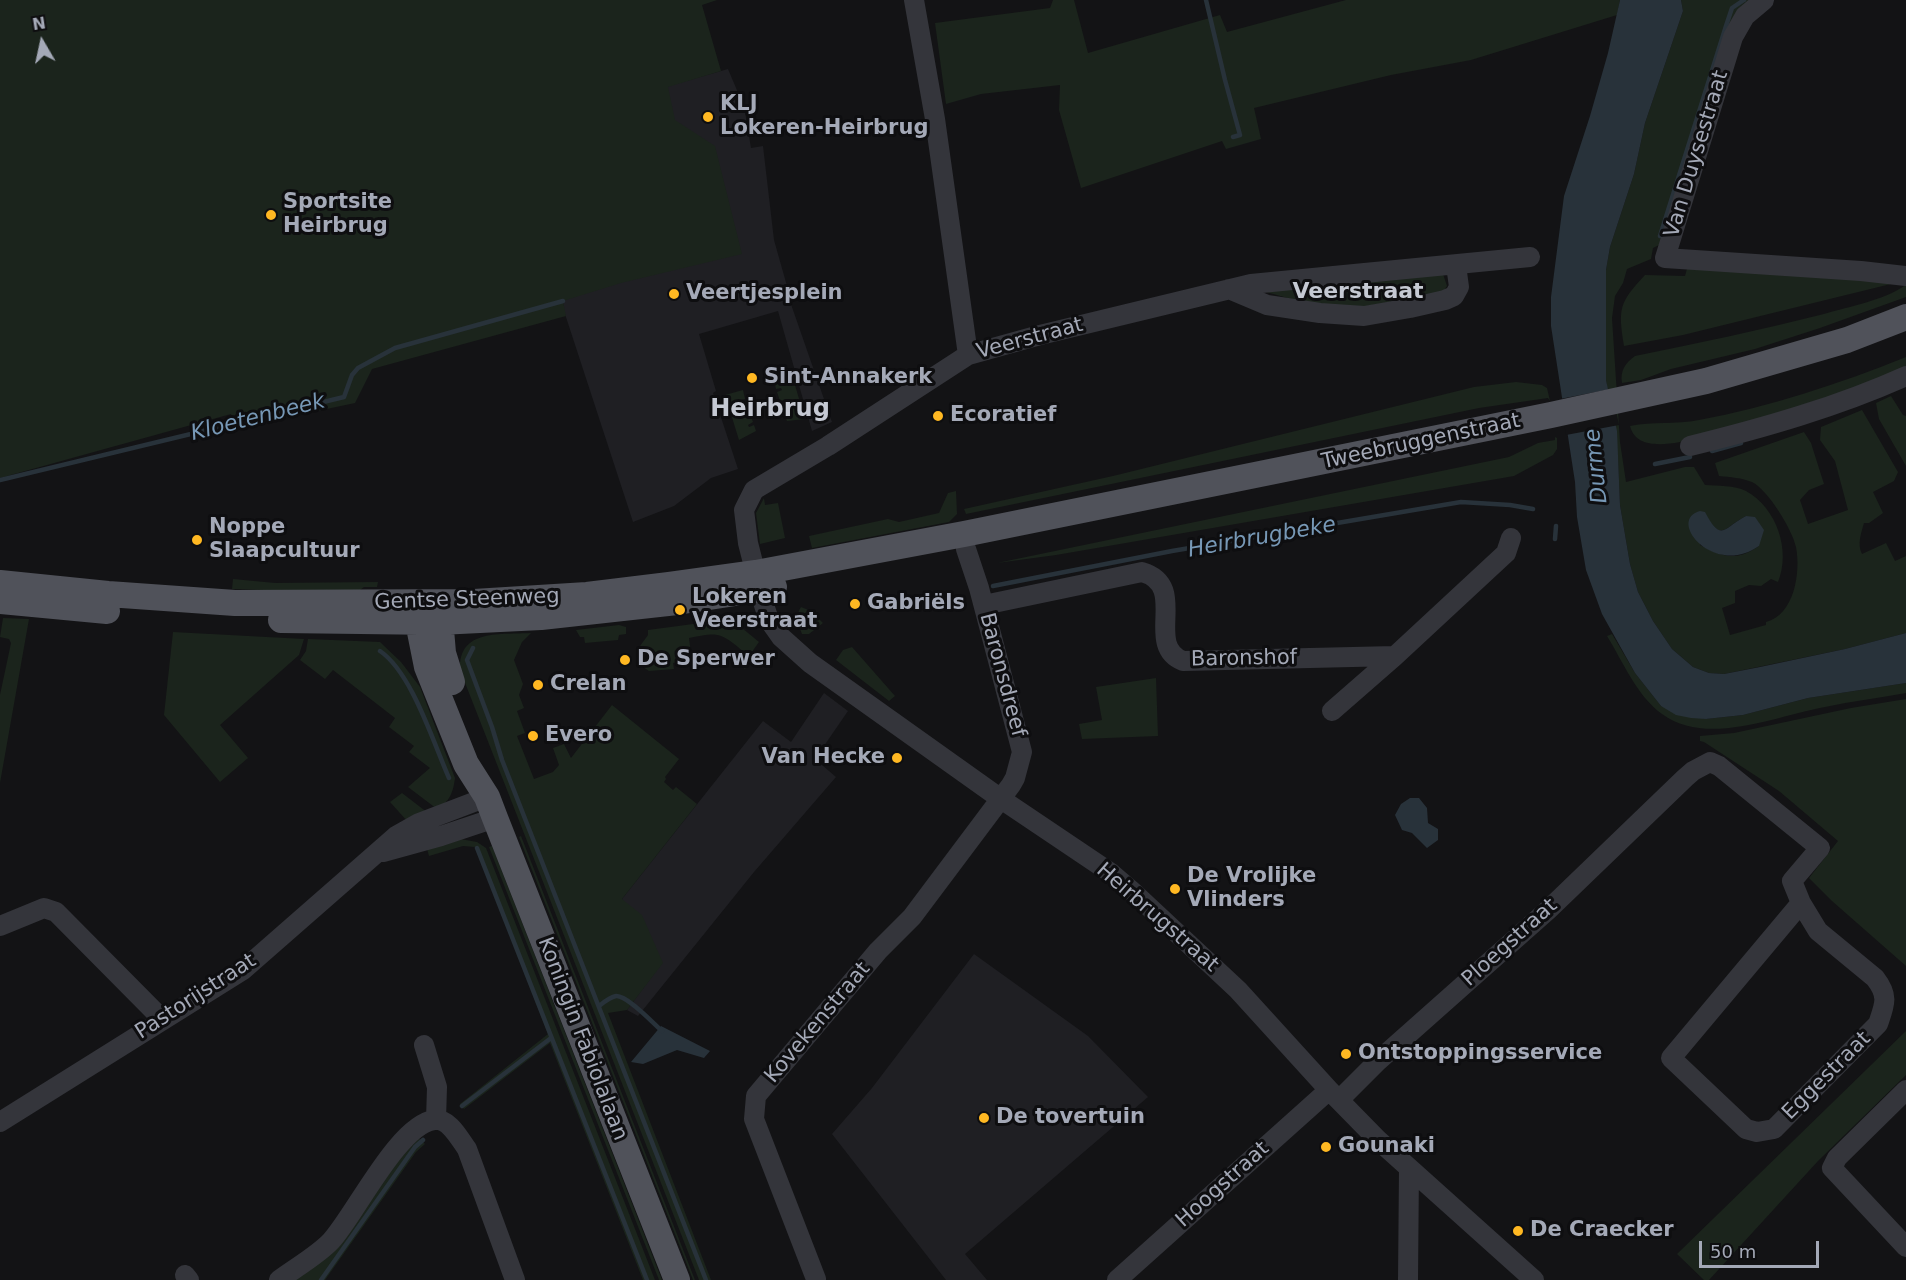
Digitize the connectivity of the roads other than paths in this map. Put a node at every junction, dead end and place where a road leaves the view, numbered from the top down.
1 (914, 0) edge
2 (1764, 0) edge
3 (1530, 257) dead end
4 (1456, 265) junction
5 (1906, 276) edge
6 (1230, 289) junction
7 (1906, 318) edge
8 (1906, 335) edge
9 (968, 355) junction
10 (1906, 376) edge
11 (1626, 406) junction
12 (1552, 421) junction
13 (1690, 446) dead end
14 (1511, 538) dead end
15 (930, 540) joint
16 (966, 549) junction
17 (758, 582) junction
18 (0, 583) edge
19 (0, 601) edge
20 (984, 605) junction
21 (428, 613) junction
22 (1395, 656) junction
23 (1332, 711) dead end
24 (1678, 784) joint
25 (1001, 799) junction
26 (491, 807) junction
27 (1801, 903) junction
28 (0, 926) edge
29 (163, 1020) junction
30 (424, 1044) dead end
31 (1906, 1090) edge
32 (1334, 1095) junction
33 (436, 1120) junction
34 (0, 1122) edge
35 (1409, 1168) junction
36 (1906, 1247) edge
37 (816, 1279) edge
38 (279, 1280) edge
39 (515, 1280) edge
40 (677, 1280) edge
41 (1116, 1280) edge
42 (1408, 1280) edge
43 (1534, 1280) edge

1 - 9 street
2 - 5 street, Van Duysestraat
3 - 4 street, Veerstraat
4 - 6 street, Veerstraat
4 - 6 street
6 - 9 street, Veerstraat
7 - 11 main road, Tweebruggenstraat
8 - 11 main road, Tweebruggenstraat
9 - 17 street, Veerstraat
10 - 13 street
11 - 12 main road, Tweebruggenstraat
12 - 15 main road, Tweebruggenstraat
12 - 16 main road, Tweebruggenstraat
14 - 22 street
15 - 17 main road, Gentse Steenweg
16 - 17 main road, Gentse Steenweg
16 - 20 street, Baronsdreef
17 - 21 main road, Gentse Steenweg
17 - 21 main road, Gentse Steenweg
17 - 25 street, Heirbrugstraat
18 - 21 main road, Gentse Steenweg
19 - 21 main road, Gentse Steenweg
20 - 22 street, Baronshof
20 - 25 street, Baronsdreef
21 - 26 main road, Koningin Fabiolalaan
22 - 23 street
24 - 27 street, Eggestraat
24 - 32 street, Ploegstraat
25 - 32 street, Heirbrugstraat
25 - 37 street, Kovekenstraat
26 - 29 street, Pastorijstraat
26 - 40 main road, Koningin Fabiolalaan
27 - 27 street, Eggestraat
28 - 29 street
29 - 34 street, Pastorijstraat
30 - 33 street
31 - 36 street
32 - 35 street, Heirbrugstraat
32 - 41 street, Hoogstraat
33 - 38 street
33 - 39 street
35 - 42 street
35 - 43 street, Heirbrugstraat

